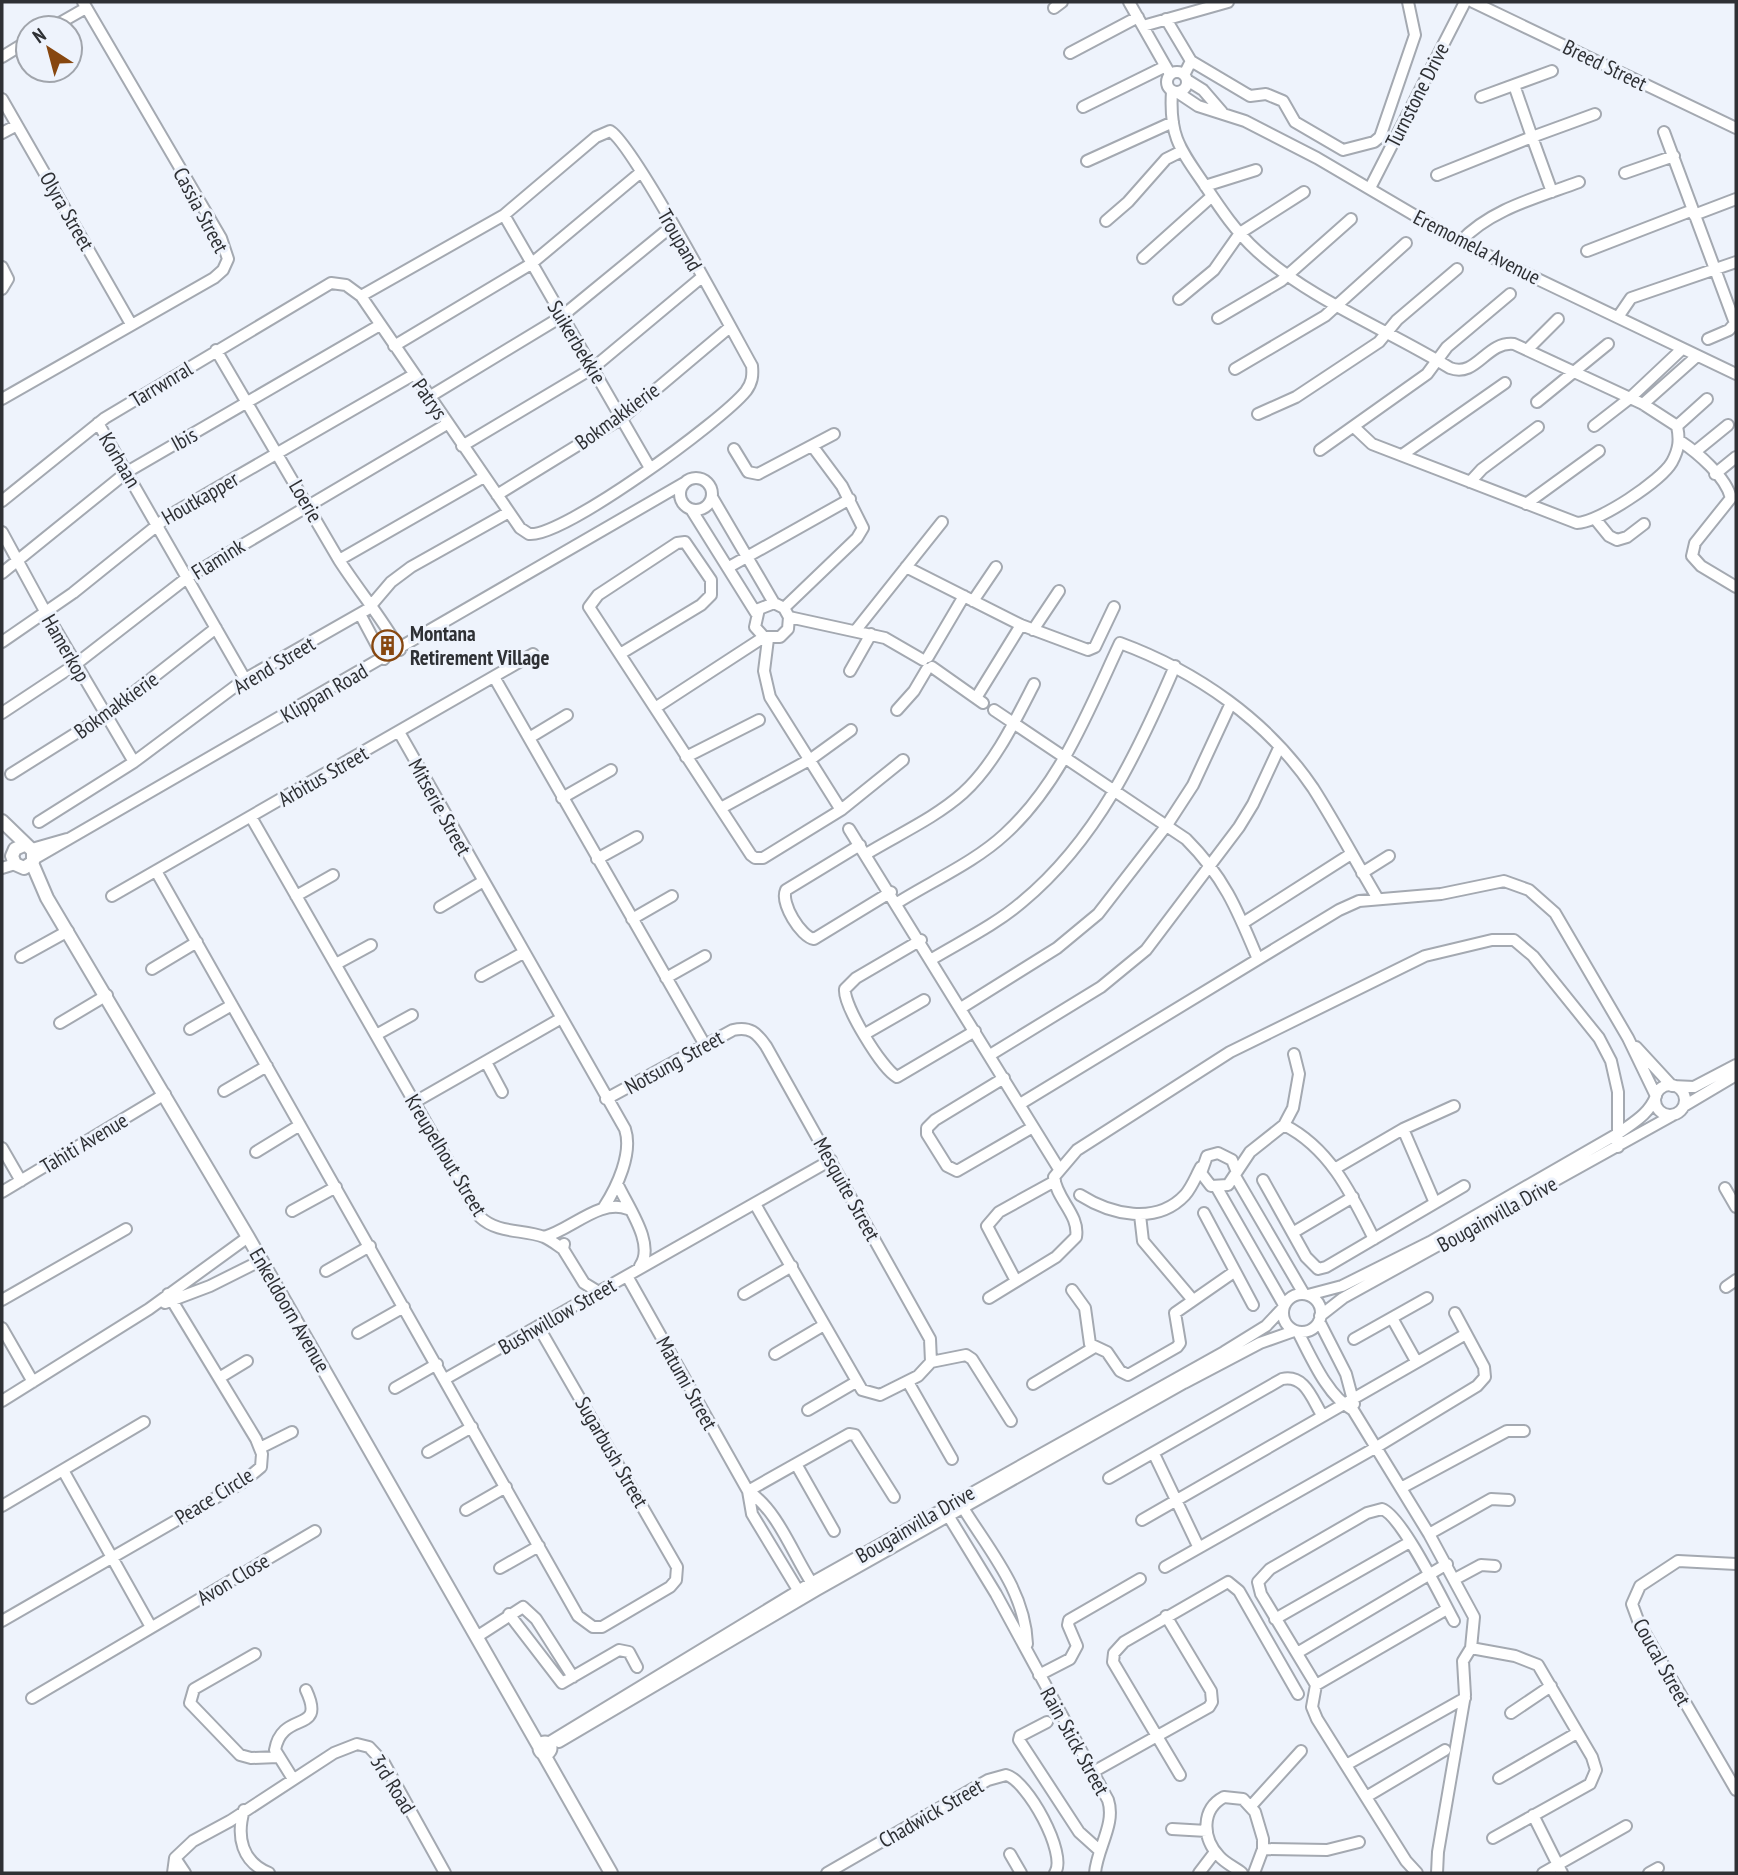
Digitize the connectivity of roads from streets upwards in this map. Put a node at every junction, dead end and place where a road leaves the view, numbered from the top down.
1 (1129, 2) edge
2 (1228, 2) edge
3 (1408, 2) edge
4 (1465, 2) edge
5 (1473, 2) edge
6 (85, 5) edge
7 (1166, 19) junction
8 (1140, 21) junction
9 (1070, 53) dead end
10 (1191, 61) junction
11 (1167, 70) junction
12 (1552, 71) dead end
13 (1185, 78) junction
14 (1514, 85) junction
15 (1174, 92) junction
16 (1481, 97) dead end
17 (2, 99) edge
18 (1083, 107) dead end
19 (1222, 113) junction
20 (1595, 114) dead end
21 (1173, 122) junction
22 (17, 125) junction
23 (1736, 128) edge
24 (1664, 132) dead end
25 (2, 133) edge
26 (1532, 137) junction
27 (1180, 152) junction
28 (1674, 156) junction
29 (1087, 161) dead end
30 (1255, 170) dead end
31 (641, 172) junction
32 (1625, 173) dead end
33 (1437, 175) dead end
34 (1579, 182) dead end
35 (1205, 186) junction
36 (1370, 188) junction
37 (1304, 192) dead end
38 (1552, 192) junction
39 (1211, 197) junction
40 (1736, 199) edge
41 (1693, 213) junction
42 (504, 215) junction
43 (1351, 219) dead end
44 (1106, 220) dead end
45 (673, 226) junction
46 (1240, 233) junction
47 (1460, 242) junction
48 (1406, 243) dead end
49 (1587, 251) dead end
50 (1143, 258) dead end
51 (1736, 262) edge
52 (531, 264) junction
53 (2, 267) edge
54 (1457, 269) dead end
55 (1715, 270) junction
56 (1289, 273) junction
57 (702, 277) junction
58 (2, 289) edge
59 (1510, 294) dead end
60 (360, 296) junction
61 (1179, 299) dead end
62 (1336, 305) junction
63 (561, 317) junction
64 (1618, 317) junction
65 (1218, 318) dead end
66 (1558, 319) dead end
67 (1736, 322) edge
68 (131, 324) junction
69 (380, 325) junction
70 (730, 327) junction
71 (1387, 332) junction
72 (1708, 339) dead end
73 (1608, 344) dead end
74 (394, 346) junction
75 (1528, 349) junction
76 (1682, 349) junction
77 (216, 350) junction
78 (1697, 356) junction
79 (1436, 360) junction
80 (593, 368) junction
81 (1235, 369) dead end
82 (1575, 373) junction
83 (1736, 374) edge
84 (413, 375) junction
85 (1505, 383) dead end
86 (429, 397) junction
87 (1630, 398) junction
88 (2, 399) edge
89 (1707, 399) dead end
90 (248, 402) junction
91 (1537, 402) dead end
92 (1643, 404) junction
93 (1258, 414) dead end
94 (622, 418) junction
95 (98, 423) junction
96 (447, 424) junction
97 (1728, 425) dead end
98 (1594, 426) dead end
99 (1676, 426) junction
100 (1354, 427) junction
101 (1538, 428) dead end
102 (834, 435) dead end
103 (1680, 441) junction
104 (462, 446) junction
105 (813, 447) junction
106 (734, 449) dead end
107 (1320, 450) dead end
108 (1599, 451) dead end
109 (1696, 451) junction
110 (278, 453) junction
111 (1402, 455) junction
112 (1736, 457) edge
113 (650, 468) junction
114 (128, 472) junction
115 (1715, 474) junction
116 (484, 477) junction
117 (1470, 482) junction
118 (684, 483) junction
119 (497, 495) junction
120 (712, 497) junction
121 (680, 498) junction
122 (850, 499) junction
123 (1733, 499) edge
124 (2, 501) edge
125 (652, 502) junction
126 (1526, 503) junction
127 (309, 506) junction
128 (691, 509) junction
129 (509, 512) junction
130 (1596, 520) junction
131 (158, 522) junction
132 (942, 522) dead end
133 (1644, 524) dead end
134 (2, 532) edge
135 (748, 556) junction
136 (339, 561) junction
137 (18, 562) junction
138 (906, 566) junction
139 (729, 567) junction
140 (996, 567) dead end
141 (2, 573) edge
142 (188, 577) junction
143 (1736, 587) edge
144 (1059, 591) dead end
145 (968, 598) junction
146 (372, 606) junction
147 (1114, 607) dead end
148 (783, 609) junction
149 (756, 613) junction
150 (46, 614) junction
151 (360, 614) junction
152 (1021, 625) junction
153 (216, 628) junction
154 (856, 630) junction
155 (1033, 630) junction
156 (872, 634) junction
157 (766, 638) junction
158 (2, 642) edge
159 (400, 650) junction
160 (533, 654) dead end
161 (620, 654) junction
162 (384, 659) junction
163 (927, 663) junction
164 (76, 664) junction
165 (1175, 666) junction
166 (850, 671) dead end
167 (494, 677) junction
168 (245, 679) junction
169 (1034, 684) dead end
170 (1231, 703) junction
171 (655, 708) junction
172 (897, 710) dead end
173 (994, 710) dead end
174 (2, 713) edge
175 (105, 715) junction
176 (567, 715) dead end
177 (759, 720) dead end
178 (1014, 723) junction
179 (851, 730) dead end
180 (399, 732) junction
181 (528, 738) junction
182 (1279, 748) junction
183 (686, 757) junction
184 (1065, 757) junction
185 (811, 759) junction
186 (903, 760) dead end
187 (134, 762) junction
188 (611, 770) dead end
189 (11, 774) dead end
190 (1117, 791) junction
191 (562, 798) junction
192 (721, 808) junction
193 (841, 810) junction
194 (251, 817) junction
195 (2, 822) edge
196 (39, 822) dead end
197 (1167, 825) junction
198 (849, 829) dead end
199 (637, 837) dead end
200 (863, 849) junction
201 (1351, 854) junction
202 (1389, 856) dead end
203 (19, 858) edge
204 (597, 859) junction
205 (1212, 865) junction
206 (156, 871) junction
207 (1363, 873) junction
208 (333, 875) dead end
209 (482, 882) junction
210 (891, 892) junction
211 (296, 896) junction
212 (672, 896) dead end
213 (112, 897) dead end
214 (1378, 898) junction
215 (897, 903) junction
216 (440, 907) dead end
217 (632, 919) junction
218 (1243, 923) junction
219 (68, 931) junction
220 (920, 940) junction
221 (197, 942) junction
222 (371, 945) dead end
223 (523, 953) junction
224 (705, 956) dead end
225 (21, 957) dead end
226 (1257, 957) junction
227 (932, 959) junction
228 (336, 964) junction
229 (152, 969) dead end
230 (481, 976) dead end
231 (666, 978) junction
232 (107, 995) junction
233 (924, 1000) dead end
234 (232, 1005) junction
235 (961, 1008) junction
236 (412, 1015) dead end
237 (560, 1019) junction
238 (60, 1023) dead end
239 (743, 1027) joint
240 (190, 1028) dead end
241 (975, 1031) junction
242 (865, 1034) junction
243 (376, 1035) junction
244 (1628, 1038) junction
245 (705, 1045) junction
246 (1294, 1054) dead end
247 (990, 1055) junction
248 (486, 1062) junction
249 (1736, 1065) edge
250 (267, 1066) junction
251 (1736, 1074) edge
252 (1004, 1078) junction
253 (1672, 1086) junction
254 (224, 1091) dead end
255 (502, 1092) dead end
256 (165, 1094) junction
257 (1656, 1096) junction
258 (606, 1099) junction
259 (415, 1102) junction
260 (1020, 1104) junction
261 (1454, 1106) dead end
262 (1684, 1106) junction
263 (1675, 1114) junction
264 (300, 1125) junction
265 (1284, 1125) junction
266 (1033, 1127) junction
267 (1403, 1129) junction
268 (1619, 1133) junction
269 (1618, 1147) junction
270 (2, 1148) edge
271 (256, 1152) dead end
272 (1250, 1152) junction
273 (1224, 1154) junction
274 (831, 1160) junction
275 (1201, 1167) junction
276 (1336, 1168) junction
277 (1059, 1169) junction
278 (1235, 1173) junction
279 (1263, 1180) dead end
280 (21, 1181) junction
281 (1055, 1181) junction
282 (617, 1183) junction
283 (1464, 1186) dead end
284 (336, 1187) junction
285 (1214, 1187) junction
286 (1725, 1188) dead end
287 (2, 1192) edge
288 (1188, 1193) junction
289 (1080, 1195) dead end
290 (1353, 1197) junction
291 (1435, 1203) junction
292 (755, 1204) junction
293 (604, 1207) junction
294 (1736, 1207) edge
295 (628, 1209) junction
296 (292, 1211) dead end
297 (1204, 1213) dead end
298 (1140, 1215) junction
299 (126, 1229) dead end
300 (565, 1230) junction
301 (1294, 1233) junction
302 (248, 1237) junction
303 (544, 1237) junction
304 (1374, 1239) junction
305 (645, 1240) junction
306 (370, 1246) junction
307 (563, 1250) junction
308 (669, 1252) junction
309 (260, 1261) junction
310 (792, 1266) junction
311 (639, 1269) junction
312 (326, 1271) dead end
313 (1234, 1272) junction
314 (627, 1276) junction
315 (580, 1278) junction
316 (1736, 1280) edge
317 (1016, 1281) junction
318 (1726, 1287) dead end
319 (1072, 1290) dead end
320 (597, 1291) junction
321 (744, 1294) dead end
322 (1306, 1295) junction
323 (170, 1297) junction
324 (989, 1298) dead end
325 (1427, 1298) dead end
326 (1192, 1299) junction
327 (2, 1300) edge
328 (582, 1300) junction
329 (1253, 1305) dead end
330 (404, 1307) junction
331 (1284, 1307) junction
332 (1455, 1313) dead end
333 (1320, 1318) junction
334 (1392, 1318) junction
335 (824, 1325) junction
336 (538, 1326) junction
337 (2, 1328) edge
338 (1296, 1331) junction
339 (358, 1333) dead end
340 (1466, 1334) junction
341 (1354, 1339) dead end
342 (1093, 1348) junction
343 (775, 1354) dead end
344 (247, 1361) dead end
345 (931, 1362) junction
346 (1416, 1362) junction
347 (437, 1364) junction
348 (219, 1378) junction
349 (445, 1380) junction
350 (33, 1382) junction
351 (856, 1382) junction
352 (908, 1382) junction
353 (1033, 1384) dead end
354 (395, 1388) dead end
355 (1354, 1398) junction
356 (2, 1401) edge
357 (1342, 1405) junction
358 (808, 1410) dead end
359 (1353, 1410) junction
360 (1322, 1415) junction
361 (1011, 1421) dead end
362 (144, 1422) dead end
363 (472, 1427) junction
364 (1524, 1431) dead end
365 (292, 1432) dead end
366 (260, 1448) junction
367 (1376, 1448) junction
368 (428, 1452) dead end
369 (1154, 1454) junction
370 (952, 1459) dead end
371 (796, 1464) junction
372 (64, 1472) junction
373 (1109, 1478) dead end
374 (506, 1487) junction
375 (1401, 1488) junction
376 (748, 1491) junction
377 (894, 1497) dead end
378 (1176, 1500) junction
379 (1509, 1500) dead end
380 (960, 1503) junction
381 (2, 1506) edge
382 (466, 1510) dead end
383 (946, 1512) junction
384 (1142, 1520) dead end
385 (315, 1531) dead end
386 (834, 1531) dead end
387 (1429, 1534) junction
388 (1410, 1542) junction
389 (539, 1546) junction
390 (1198, 1546) junction
391 (113, 1557) junction
392 (1447, 1564) junction
393 (1736, 1564) edge
394 (1495, 1566) dead end
395 (1165, 1567) dead end
396 (500, 1568) dead end
397 (1429, 1576) junction
398 (1140, 1579) dead end
399 (1455, 1579) junction
400 (814, 1587) junction
401 (801, 1594) junction
402 (1447, 1609) junction
403 (509, 1614) junction
404 (1166, 1616) junction
405 (1275, 1619) junction
406 (1454, 1620) dead end
407 (2, 1621) edge
408 (151, 1628) junction
409 (478, 1636) junction
410 (1471, 1648) junction
411 (1028, 1651) junction
412 (1297, 1653) junction
413 (255, 1654) dead end
414 (637, 1667) dead end
415 (1039, 1675) junction
416 (573, 1677) junction
417 (1316, 1685) junction
418 (1551, 1685) junction
419 (306, 1690) dead end
420 (1298, 1694) dead end
421 (32, 1698) dead end
422 (1465, 1698) junction
423 (1511, 1713) dead end
424 (1047, 1722) dead end
425 (1577, 1733) junction
426 (1158, 1736) junction
427 (546, 1748) junction
428 (1301, 1751) dead end
429 (1445, 1751) dead end
430 (278, 1757) junction
431 (1346, 1765) junction
432 (1093, 1772) junction
433 (1180, 1775) dead end
434 (1499, 1778) dead end
435 (293, 1779) junction
436 (1734, 1783) edge
437 (1366, 1797) junction
438 (1251, 1806) junction
439 (244, 1810) junction
440 (1533, 1815) junction
441 (1626, 1826) dead end
442 (1172, 1829) dead end
443 (1207, 1831) junction
444 (1493, 1838) dead end
445 (1359, 1842) dead end
446 (1263, 1849) junction
447 (1099, 1850) junction
448 (1215, 1852) junction
449 (1010, 1854) dead end
450 (175, 1858) junction
451 (1560, 1869) edge
452 (173, 1873) edge
453 (185, 1873) edge
454 (270, 1873) edge
455 (445, 1873) edge
456 (611, 1873) edge
457 (827, 1873) edge
458 (1021, 1873) edge
459 (1055, 1873) edge
460 (1095, 1873) edge
461 (1199, 1873) edge
462 (1242, 1873) edge
463 (1254, 1873) edge
464 (1417, 1873) edge
465 (1437, 1873) edge
466 (1543, 1873) edge

1 - 8 street
2 - 7 street
3 - 10 street
4 - 36 street, Turnstone Drive
5 - 23 street, Breed Street
6 - 68 street, Cassia Street
7 - 8 street
7 - 10 street
8 - 9 street
8 - 11 street
10 - 13 street
11 - 13 street
11 - 15 street
11 - 18 street
12 - 14 street
13 - 15 street
13 - 19 street, Eremomela Avenue
14 - 16 street
14 - 26 street
15 - 19 street, Eremomela Avenue
15 - 21 street
17 - 22 street, Olyra Street
19 - 36 street, Eremomela Avenue
20 - 26 street
21 - 27 street
21 - 29 street
22 - 25 street
22 - 68 street, Olyra Street
24 - 28 street
26 - 33 street
26 - 38 street
27 - 35 street
27 - 44 street
28 - 32 street
28 - 41 street
30 - 35 street
31 - 42 street, Troupand
31 - 45 street, Troupand
31 - 52 street
34 - 38 street
35 - 39 street
36 - 47 street, Eremomela Avenue
37 - 46 street
38 - 47 street
39 - 46 street
39 - 50 street
40 - 41 street
41 - 49 street
41 - 55 street
42 - 52 street, Suikerbekkie
42 - 60 street
43 - 56 street
45 - 57 street, Troupand
45 - 63 street
46 - 56 street
46 - 61 street
47 - 64 street, Eremomela Avenue
48 - 62 street
51 - 55 street
52 - 63 street, Suikerbekkie
52 - 74 street
53 - 58 street
54 - 71 street
55 - 64 street
55 - 67 street
56 - 62 street
56 - 65 street
57 - 70 street, Troupand
57 - 80 street
59 - 79 street
60 - 69 street, Patrys
60 - 77 street, Tarrwnral
62 - 71 street
62 - 81 street
63 - 80 street, Suikerbekkie
63 - 86 street
64 - 76 street, Eremomela Avenue
66 - 75 street
67 - 72 street
68 - 88 street, Cassia Street
69 - 74 street, Patrys
69 - 90 street, Ibis
70 - 94 street, Bokmakkierie
70 - 113 street, Troupand
71 - 79 street
71 - 93 street
73 - 82 street
74 - 84 street, Patrys
75 - 79 street
75 - 82 street
76 - 78 street, Eremomela Avenue
76 - 87 street
77 - 90 street, Loerie
77 - 95 street, Tarrwnral
78 - 83 street, Eremomela Avenue
78 - 92 street
79 - 100 street
80 - 94 street, Suikerbekkie
80 - 104 street
82 - 87 street
82 - 91 street
84 - 86 street, Patrys
84 - 110 street, Houtkapper
85 - 111 street
86 - 96 street, Patrys
87 - 92 street
87 - 98 street
89 - 99 street
90 - 110 street, Loerie
90 - 114 street, Ibis
92 - 99 street
94 - 113 street, Suikerbekkie
94 - 119 street, Bokmakkierie
95 - 114 street, Korhaan
95 - 124 street, Tarrwnral
96 - 104 street, Patrys
96 - 127 street, Flamink
97 - 109 street
99 - 103 street
100 - 107 street
100 - 111 street
101 - 117 street
102 - 105 street
103 - 109 street
103 - 130 street
104 - 116 street, Patrys
105 - 106 street
105 - 122 street
108 - 126 street
109 - 115 street
110 - 127 street, Loerie
110 - 131 street, Houtkapper
111 - 117 street
112 - 115 street
113 - 129 street, Patrys
114 - 131 street, Korhaan
114 - 137 street, Ibis
115 - 123 street
116 - 119 street, Patrys
116 - 136 street
117 - 126 street
118 - 120 street
118 - 121 street
118 - 125 street, Klippan Road
119 - 129 street, Patrys
120 - 128 street
120 - 135 street
121 - 125 street, Klippan Road
121 - 128 street
122 - 135 street
122 - 148 street
123 - 143 street
125 - 159 street, Klippan Road
126 - 130 street
127 - 136 street, Loerie
127 - 142 street, Flamink
128 - 139 street
129 - 146 street, Arend Street
130 - 133 street
131 - 142 street, Korhaan
131 - 150 street, Houtkapper
132 - 138 street
134 - 137 street, Hamerkop
135 - 139 street
135 - 148 street
136 - 146 street, Loerie
137 - 141 street, Ibis
137 - 150 street, Hamerkop
138 - 145 street
138 - 154 street
139 - 149 street
140 - 145 street
142 - 153 street, Korhaan
142 - 164 street, Flamink
144 - 155 street
145 - 152 street
145 - 163 street
146 - 151 street, Arend Street
146 - 159 street, Loerie
147 - 155 street
148 - 149 street
148 - 154 street
148 - 157 street
149 - 157 street
150 - 158 street, Houtkapper
150 - 164 street, Hamerkop
151 - 162 street
151 - 168 street, Arend Street
152 - 155 street
152 - 163 street
153 - 168 street, Korhaan
153 - 175 street, Bokmakkierie
154 - 156 street
156 - 163 street
156 - 166 street
157 - 171 street
157 - 185 street
159 - 162 street, Klippan Road
160 - 167 street, Arbitus Street
161 - 161 street
161 - 171 street
162 - 203 street, Klippan Road
163 - 172 street
164 - 174 street, Flamink
164 - 175 street, Hamerkop
165 - 170 street
165 - 184 street
165 - 190 street
167 - 180 street, Arbitus Street
167 - 181 street
168 - 187 street, Arend Street
169 - 178 street
170 - 182 street
170 - 197 street
171 - 183 street
173 - 178 street
175 - 187 street, Hamerkop
175 - 189 street, Bokmakkierie
176 - 181 street
177 - 183 street
178 - 184 street
178 - 200 street
179 - 185 street
180 - 194 street, Arbitus Street
180 - 209 street, Mitserie Street
181 - 191 street
182 - 201 street
182 - 205 street
183 - 192 street
184 - 190 street
184 - 215 street
185 - 192 street
185 - 193 street
186 - 193 street
187 - 196 street, Arend Street
188 - 191 street
190 - 197 street
190 - 227 street
191 - 204 street
192 - 193 street
194 - 206 street, Arbitus Street
194 - 211 street, Kreupelhout Street
195 - 203 street, Enkeldoorn Avenue
197 - 205 street
197 - 235 street
198 - 200 street
199 - 204 street
200 - 210 street
200 - 210 street
201 - 207 street
201 - 218 street
202 - 207 street
203 - 219 street, Enkeldoorn Avenue
204 - 217 street
205 - 218 street
205 - 247 street
206 - 213 street, Arbitus Street
206 - 221 street
207 - 214 street
208 - 211 street
209 - 216 street
209 - 223 street, Mitserie Street
210 - 215 street
211 - 228 street, Kreupelhout Street
212 - 217 street
214 - 226 street
214 - 244 street
215 - 220 street
217 - 231 street
218 - 226 street
219 - 225 street
219 - 232 street, Enkeldoorn Avenue
220 - 227 street
220 - 242 street
221 - 229 street
221 - 234 street
222 - 228 street
223 - 230 street
223 - 237 street, Mitserie Street
224 - 231 street
226 - 260 street
227 - 235 street
228 - 243 street, Kreupelhout Street
231 - 245 street
232 - 238 street
232 - 256 street, Enkeldoorn Avenue
233 - 242 street
234 - 240 street
234 - 250 street
235 - 241 street
236 - 243 street
237 - 248 street
237 - 258 street, Mitserie Street
239 - 245 street, Notsung Street
239 - 274 street, Mesquite Street
241 - 242 street
241 - 247 street
243 - 259 street, Kreupelhout Street
244 - 253 street
244 - 257 street
245 - 258 street, Notsung Street
246 - 265 street
247 - 252 street
248 - 255 street
248 - 259 street
249 - 253 street, Bougainvilla Drive
250 - 254 street
250 - 264 street
251 - 262 street, Bougainvilla Drive
252 - 260 street
252 - 266 street
253 - 257 street, Bougainvilla Drive
253 - 262 street
256 - 280 street, Tahiti Avenue
256 - 302 street, Enkeldoorn Avenue
257 - 263 street
257 - 268 street, Bougainvilla Drive
258 - 282 street
259 - 303 street, Kreupelhout Street
260 - 266 street
261 - 267 street
262 - 263 street, Bougainvilla Drive
263 - 269 street, Bougainvilla Drive
264 - 271 street
264 - 284 street
265 - 272 street
265 - 276 street
266 - 277 street
267 - 276 street
267 - 291 street
268 - 269 street
268 - 277 street
268 - 322 street, Bougainvilla Drive
269 - 333 street, Bougainvilla Drive
270 - 280 street
272 - 273 street
272 - 278 street
273 - 275 street
273 - 278 street
274 - 292 street, Bushwillow Street
274 - 345 street, Mesquite Street
275 - 285 street
275 - 288 street
276 - 290 street
277 - 281 street
278 - 285 street
278 - 322 street
279 - 301 street
280 - 287 street, Tahiti Avenue
281 - 317 street
281 - 317 street
282 - 293 street
282 - 295 street
283 - 291 street
284 - 296 street
284 - 306 street
285 - 288 street
285 - 331 street
286 - 294 street
288 - 298 street
289 - 298 street
290 - 301 street
290 - 304 street
291 - 304 street
292 - 308 street, Bushwillow Street
292 - 310 street
293 - 295 street
293 - 300 street
295 - 305 street
297 - 313 street
298 - 326 street
299 - 327 street
300 - 303 street
300 - 307 street
301 - 304 street
302 - 309 street, Enkeldoorn Avenue
302 - 323 street
303 - 307 street, Kreupelhout Street
305 - 308 street
305 - 311 street
306 - 312 street
306 - 330 street
307 - 315 street
308 - 311 street, Bushwillow Street
309 - 323 street
309 - 409 street, Enkeldoorn Avenue
310 - 321 street
310 - 335 street
311 - 314 street, Bushwillow Street
313 - 326 street
313 - 329 street
314 - 320 street, Bushwillow Street
314 - 376 street, Matumi Street
315 - 320 street
315 - 328 street
316 - 318 street
317 - 324 street
319 - 342 street
320 - 328 street, Bushwillow Street
322 - 331 street, Bougainvilla Drive
322 - 333 street
323 - 348 street, Peace Circle
323 - 350 street
325 - 334 street
326 - 342 street
328 - 336 street, Bushwillow Street
330 - 339 street
330 - 347 street
331 - 338 street
331 - 380 street, Bougainvilla Drive
332 - 340 street
333 - 338 street, Bougainvilla Drive
333 - 355 street
334 - 341 street
334 - 346 street
335 - 343 street
335 - 351 street
336 - 349 street, Bushwillow Street
336 - 389 street, Sugarbush Street
337 - 350 street
338 - 357 street
338 - 380 street, Bougainvilla Drive
340 - 346 street
340 - 367 street
342 - 353 street
344 - 348 street
345 - 352 street
345 - 361 street
346 - 355 street
347 - 349 street
347 - 354 street
348 - 366 street, Peace Circle
349 - 363 street
350 - 356 street
351 - 352 street
351 - 358 street
352 - 370 street
355 - 357 street
355 - 359 street
357 - 359 street
357 - 360 street
359 - 367 street
360 - 369 street
360 - 378 street
362 - 372 street
363 - 368 street
363 - 374 street
364 - 375 street
365 - 366 street
366 - 391 street, Peace Circle
367 - 375 street
367 - 390 street
369 - 373 street
369 - 378 street
371 - 376 street
371 - 377 street
371 - 386 street
372 - 381 street
372 - 391 street
374 - 382 street
374 - 389 street
375 - 387 street
376 - 400 street, Matumi Street
376 - 401 street, Matumi Street
378 - 384 street
378 - 390 street
379 - 387 street
380 - 383 street, Bougainvilla Drive
380 - 411 street, Rain Stick Street
383 - 400 street, Bougainvilla Drive
383 - 411 street, Rain Stick Street
385 - 408 street, Avon Close
387 - 392 street
388 - 397 street
388 - 405 street
388 - 405 street
389 - 396 street
390 - 395 street
391 - 407 street, Peace Circle
391 - 408 street
392 - 397 street
392 - 399 street
393 - 436 street, Coucal Street
394 - 399 street
397 - 402 street
397 - 412 street
398 - 415 street
399 - 410 street
400 - 401 street, Bougainvilla Drive
401 - 427 street, Bougainvilla Drive
402 - 406 street
402 - 417 street
403 - 409 street
403 - 416 street
403 - 416 street
404 - 420 street
404 - 426 street
404 - 426 street
405 - 412 street
408 - 421 street, Avon Close
409 - 427 street, Enkeldoorn Avenue
410 - 418 street
410 - 422 street
411 - 415 street, Rain Stick Street
412 - 417 street
413 - 430 street
414 - 416 street
415 - 432 street, Rain Stick Street
417 - 431 street
418 - 423 street
418 - 425 street
419 - 430 street
422 - 431 street
422 - 465 street
424 - 447 street
425 - 434 street
425 - 440 street
426 - 432 street
426 - 433 street
427 - 456 street
428 - 438 street
429 - 437 street
430 - 435 street
431 - 437 street
432 - 447 street, Rain Stick Street
435 - 439 street, 3rd Road
435 - 455 street, 3rd Road
437 - 464 street
438 - 443 street
438 - 446 street
439 - 450 street, 3rd Road
439 - 454 street
440 - 444 street
440 - 451 street
441 - 451 street
442 - 443 street
443 - 448 street
445 - 446 street
446 - 463 street
447 - 460 street, Rain Stick Street
448 - 461 street
448 - 462 street
449 - 458 street
450 - 452 street
450 - 453 street
451 - 466 street
457 - 459 street, Chadwick Street

